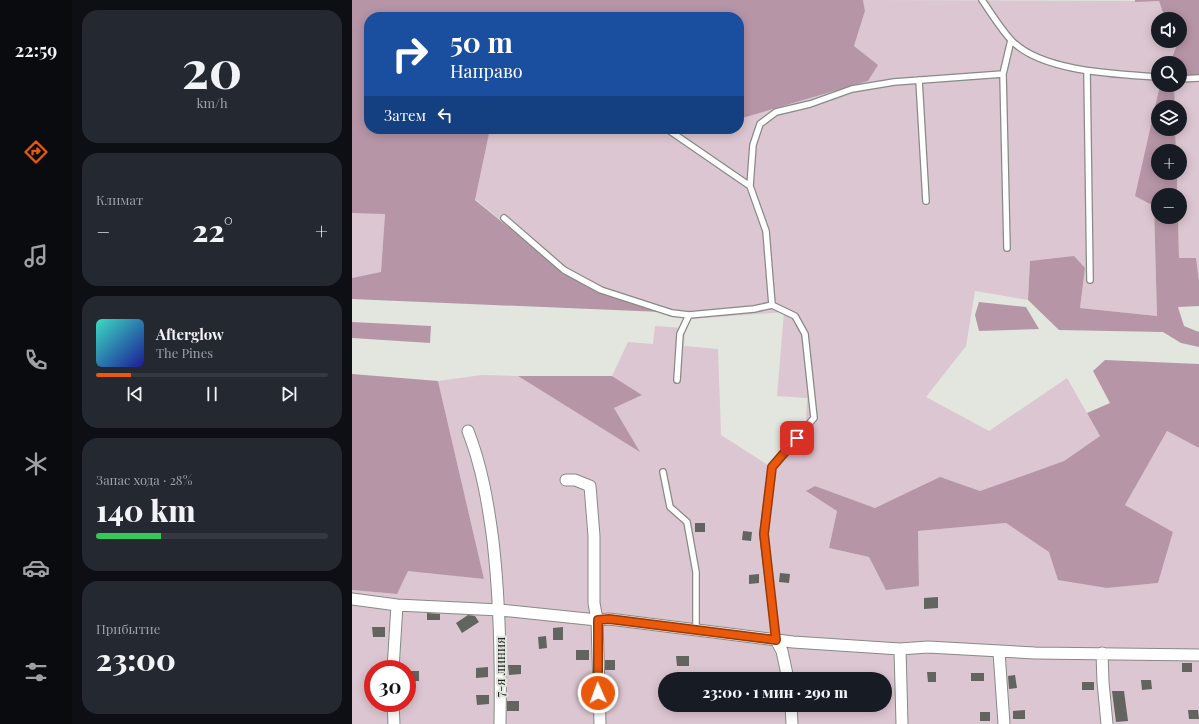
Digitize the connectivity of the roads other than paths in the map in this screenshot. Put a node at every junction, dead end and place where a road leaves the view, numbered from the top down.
1 (982, 0) edge
2 (1011, 40) junction
3 (1087, 72) junction
4 (1003, 74) junction
5 (1151, 77) edge
6 (1199, 78) edge
7 (1187, 79) edge
8 (919, 80) junction
9 (674, 134) edge
10 (750, 186) junction
11 (926, 202) dead end
12 (504, 218) dead end
13 (1007, 248) dead end
14 (1090, 280) dead end
15 (772, 305) junction
16 (688, 315) junction
17 (677, 380) dead end
18 (468, 431) dead end
19 (663, 472) dead end
20 (566, 480) dead end
21 (352, 599) edge
22 (397, 604) junction
23 (500, 610) junction
24 (598, 620) junction
25 (696, 629) junction
26 (776, 640) junction
27 (900, 649) junction
28 (999, 652) junction
29 (1102, 653) junction
30 (1199, 655) edge
31 (394, 660) edge
32 (786, 672) edge
33 (393, 712) edge
34 (791, 712) edge
35 (394, 724) edge
36 (500, 724) edge
37 (600, 724) edge
38 (792, 724) edge
39 (902, 724) edge
40 (1004, 724) edge
41 (1107, 724) edge

1 - 2 lane
2 - 3 lane
2 - 4 lane
3 - 5 lane
3 - 14 lane
4 - 8 lane
4 - 13 lane
6 - 7 lane
8 - 10 lane
8 - 11 lane
9 - 10 lane
10 - 15 lane
12 - 16 lane
15 - 16 lane
15 - 26 lane
16 - 17 lane
18 - 23 street, 7-я линия
19 - 25 lane
20 - 24 street
21 - 22 street
22 - 23 street
22 - 31 street
23 - 24 street
23 - 36 street, 7-я линия
24 - 25 street
24 - 37 street
25 - 26 street
26 - 27 street
26 - 32 street
27 - 28 street
27 - 39 street
28 - 29 street
28 - 40 street
29 - 30 street
29 - 41 street
33 - 35 street
34 - 38 street

